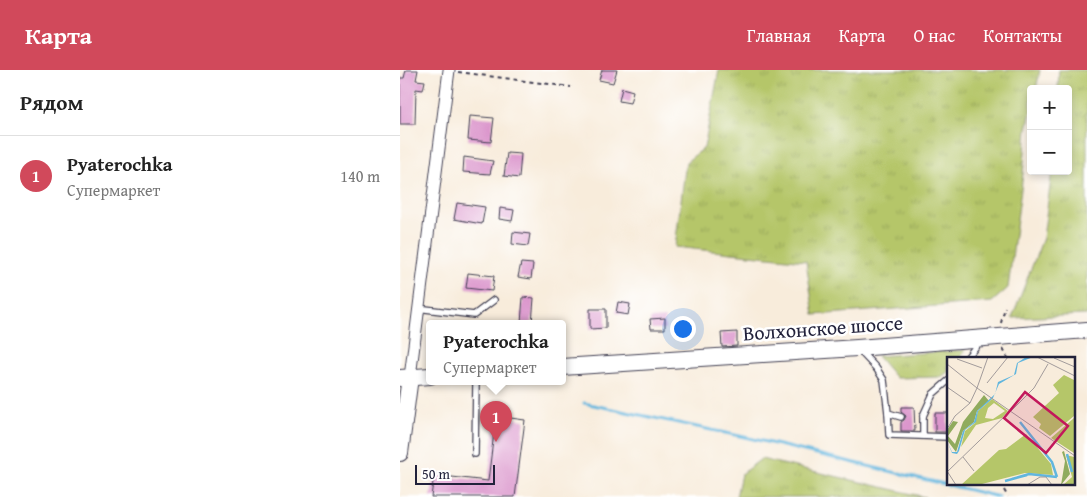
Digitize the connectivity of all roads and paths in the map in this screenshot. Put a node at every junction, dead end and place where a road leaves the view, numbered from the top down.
1 (449, 70) edge
2 (571, 87) dead end
3 (494, 300) dead end
4 (1006, 307) dead end
5 (417, 308) junction
6 (1087, 330) edge
7 (998, 337) junction
8 (981, 339) junction
9 (857, 348) junction
10 (968, 357) edge
11 (566, 367) edge
12 (426, 376) edge
13 (405, 378) edge
14 (947, 382) edge
15 (476, 385) edge
16 (888, 413) junction
17 (901, 417) dead end
18 (923, 436) junction
19 (947, 437) edge
20 (400, 453) edge
21 (476, 454) dead end
22 (1001, 484) edge
23 (1008, 497) edge

1 - 2 path
1 - 5 street
3 - 5 lane
4 - 7 path
5 - 13 street
6 - 7 main road, Волхонское шоссе
7 - 8 main road, Волхонское шоссе
8 - 9 main road, Волхонское шоссе
8 - 10 lane
9 - 11 main road, Волхонское шоссе
9 - 16 lane
12 - 13 main road
13 - 20 main road
14 - 18 lane
15 - 21 lane
16 - 17 lane
16 - 18 lane
18 - 19 lane
22 - 23 path

